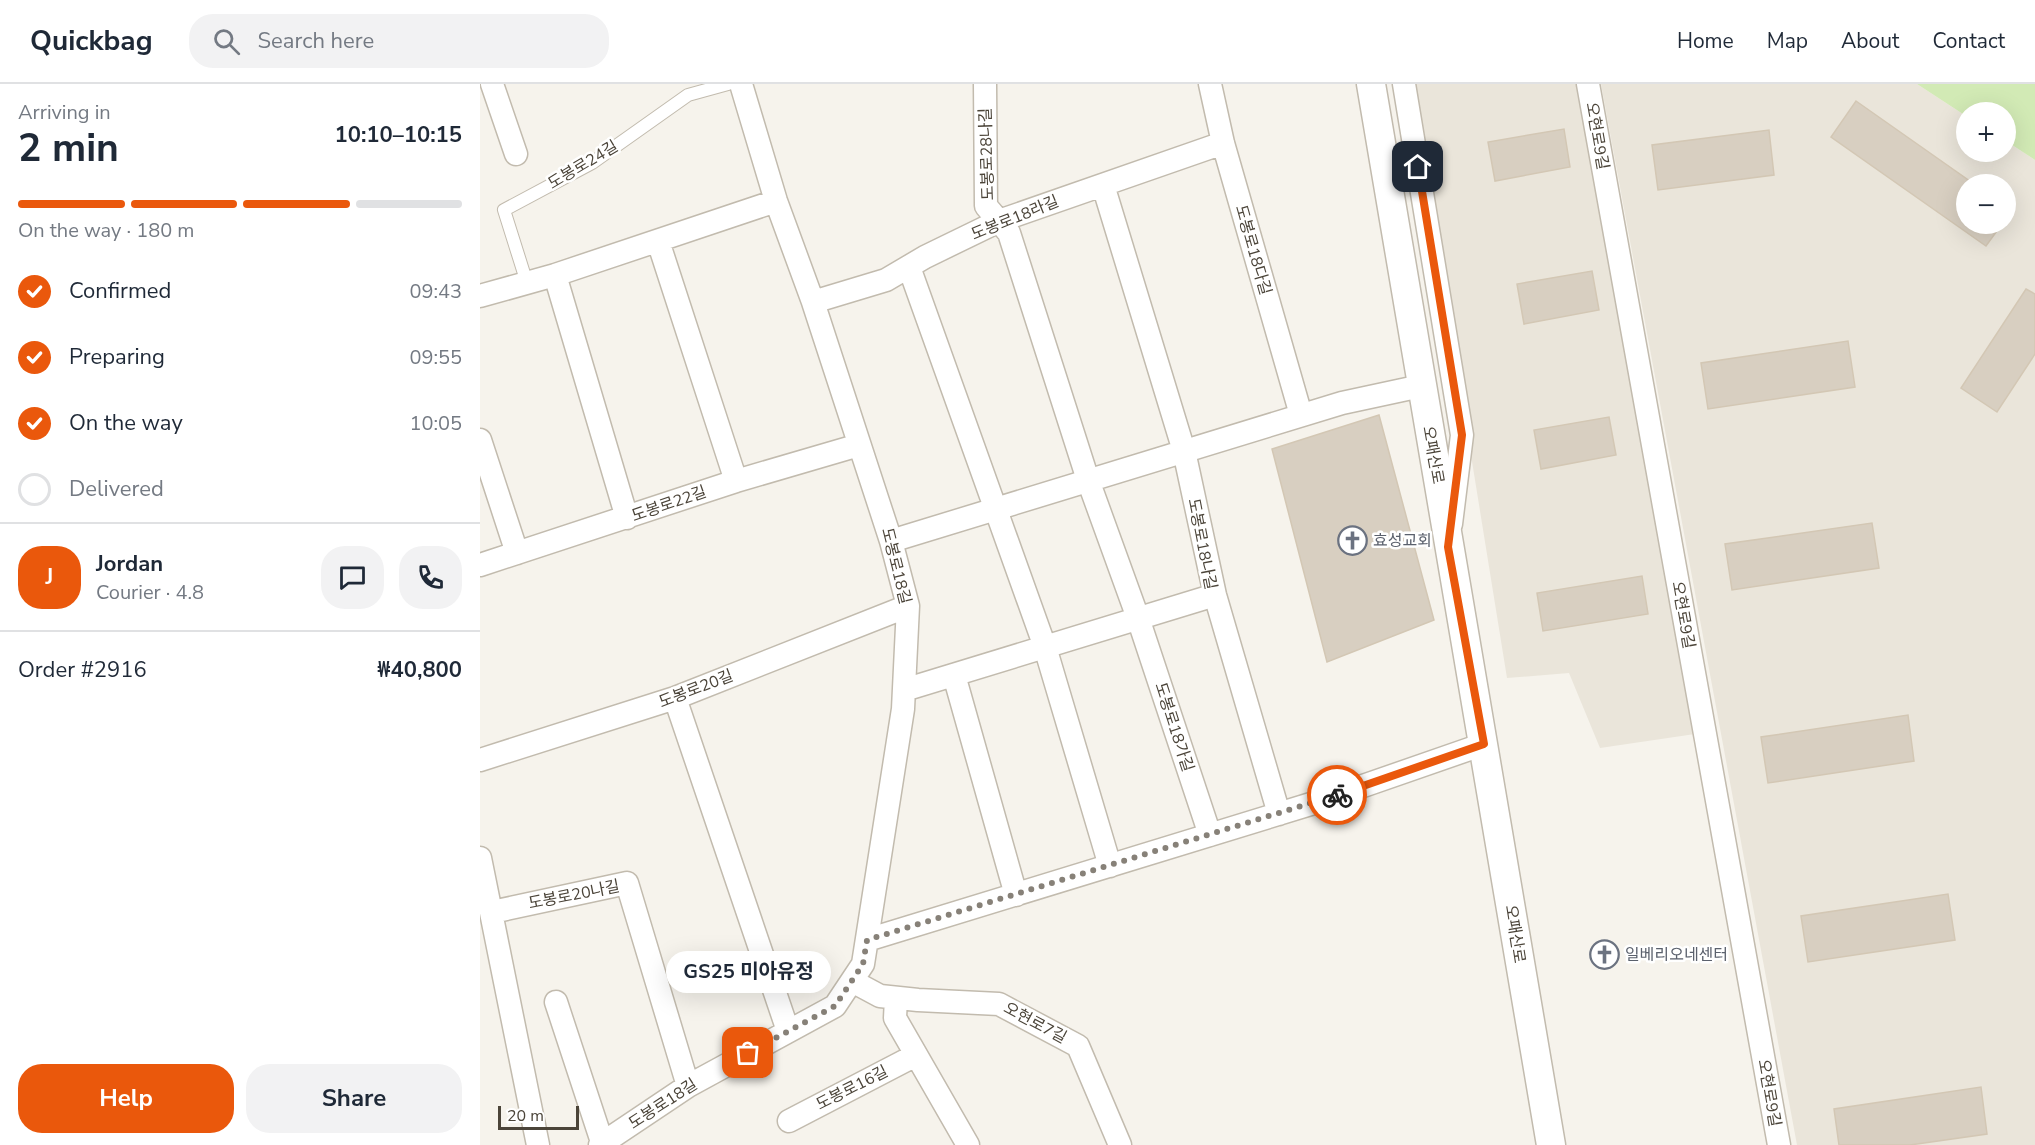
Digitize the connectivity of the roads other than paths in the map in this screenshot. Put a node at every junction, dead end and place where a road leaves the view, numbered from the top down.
1 (492, 84) edge
2 (728, 84) edge
3 (741, 84) edge
4 (985, 84) edge
5 (1210, 84) edge
6 (1371, 84) edge
7 (1404, 84) edge
8 (1588, 84) edge
9 (1222, 143) junction
10 (516, 154) dead end
11 (1103, 185) junction
12 (776, 201) junction
13 (999, 221) junction
14 (658, 241) junction
15 (909, 267) junction
16 (555, 275) junction
17 (527, 283) junction
18 (480, 296) edge
19 (813, 302) junction
20 (1421, 386) junction
21 (1301, 416) junction
22 (480, 440) edge
23 (859, 445) junction
24 (1184, 451) junction
25 (1088, 480) junction
26 (736, 481) junction
27 (994, 509) junction
28 (627, 518) junction
29 (891, 542) junction
30 (1448, 547) junction
31 (517, 553) junction
32 (480, 565) edge
33 (1215, 595) junction
34 (908, 606) junction
35 (1138, 618) junction
36 (1045, 647) junction
37 (954, 675) junction
38 (904, 690) junction
39 (675, 698) junction
40 (1484, 744) junction
41 (480, 760) edge
42 (1279, 814) junction
43 (1210, 835) junction
44 (480, 858) edge
45 (1110, 866) junction
46 (1016, 895) junction
47 (492, 912) junction
48 (867, 940) junction
49 (852, 981) junction
50 (896, 998) junction
51 (556, 1002) dead end
52 (788, 1031) junction
53 (916, 1055) junction
54 (688, 1086) junction
55 (789, 1120) dead end
56 (538, 1145) edge
57 (602, 1145) edge
58 (968, 1145) edge
59 (1120, 1145) edge
60 (1551, 1145) edge
61 (1779, 1145) edge

1 - 10 street
2 - 17 lane, 도봉로24길
3 - 12 street, 도봉로18길
4 - 13 street, 도봉로28나길
5 - 9 street, 도봉로18다길
6 - 20 street, 오패산로
7 - 30 street
8 - 61 street, 오현로9길
9 - 11 street, 도봉로18라길
9 - 21 street, 도봉로18다길
11 - 13 street, 도봉로18라길
11 - 24 street
12 - 14 street
12 - 19 street, 도봉로18길
13 - 15 street, 도봉로18라길
13 - 25 street
14 - 16 street
14 - 26 street
15 - 19 street, 도봉로18라길
15 - 27 street
16 - 17 street
16 - 28 street
17 - 18 street
19 - 23 street, 도봉로18길
20 - 21 street
20 - 30 street, 오패산로
21 - 24 street
22 - 31 street
23 - 26 street, 도봉로22길
23 - 29 street, 도봉로18길
24 - 25 street
24 - 33 street, 도봉로18나길
25 - 27 street
25 - 35 street
26 - 28 street, 도봉로22길
27 - 29 street
27 - 36 street
28 - 31 street, 도봉로22길
29 - 34 street, 도봉로18길
30 - 40 street, 오패산로
31 - 32 street, 도봉로22길
33 - 35 street, 도봉로18나길
33 - 42 street
34 - 38 street, 도봉로18길
34 - 39 street, 도봉로20길
35 - 36 street, 도봉로18나길
35 - 43 street, 도봉로18가길
36 - 37 street, 도봉로18나길
36 - 45 street
37 - 38 street, 도봉로18나길
37 - 46 street
38 - 48 street, 도봉로18길
39 - 41 street, 도봉로20길
39 - 52 street
40 - 42 street
40 - 60 street, 오패산로
42 - 43 street
43 - 45 street
44 - 47 street
45 - 46 street
46 - 48 street
47 - 54 street, 도봉로20나길
47 - 56 street
48 - 49 street, 도봉로18길
49 - 50 street, 오현로7길
49 - 52 street, 도봉로18길
50 - 53 street
50 - 59 street, 오현로7길
51 - 57 street, 도봉로18길
52 - 54 street, 도봉로18길
53 - 55 street, 도봉로16길
53 - 58 street
54 - 57 street, 도봉로18길

